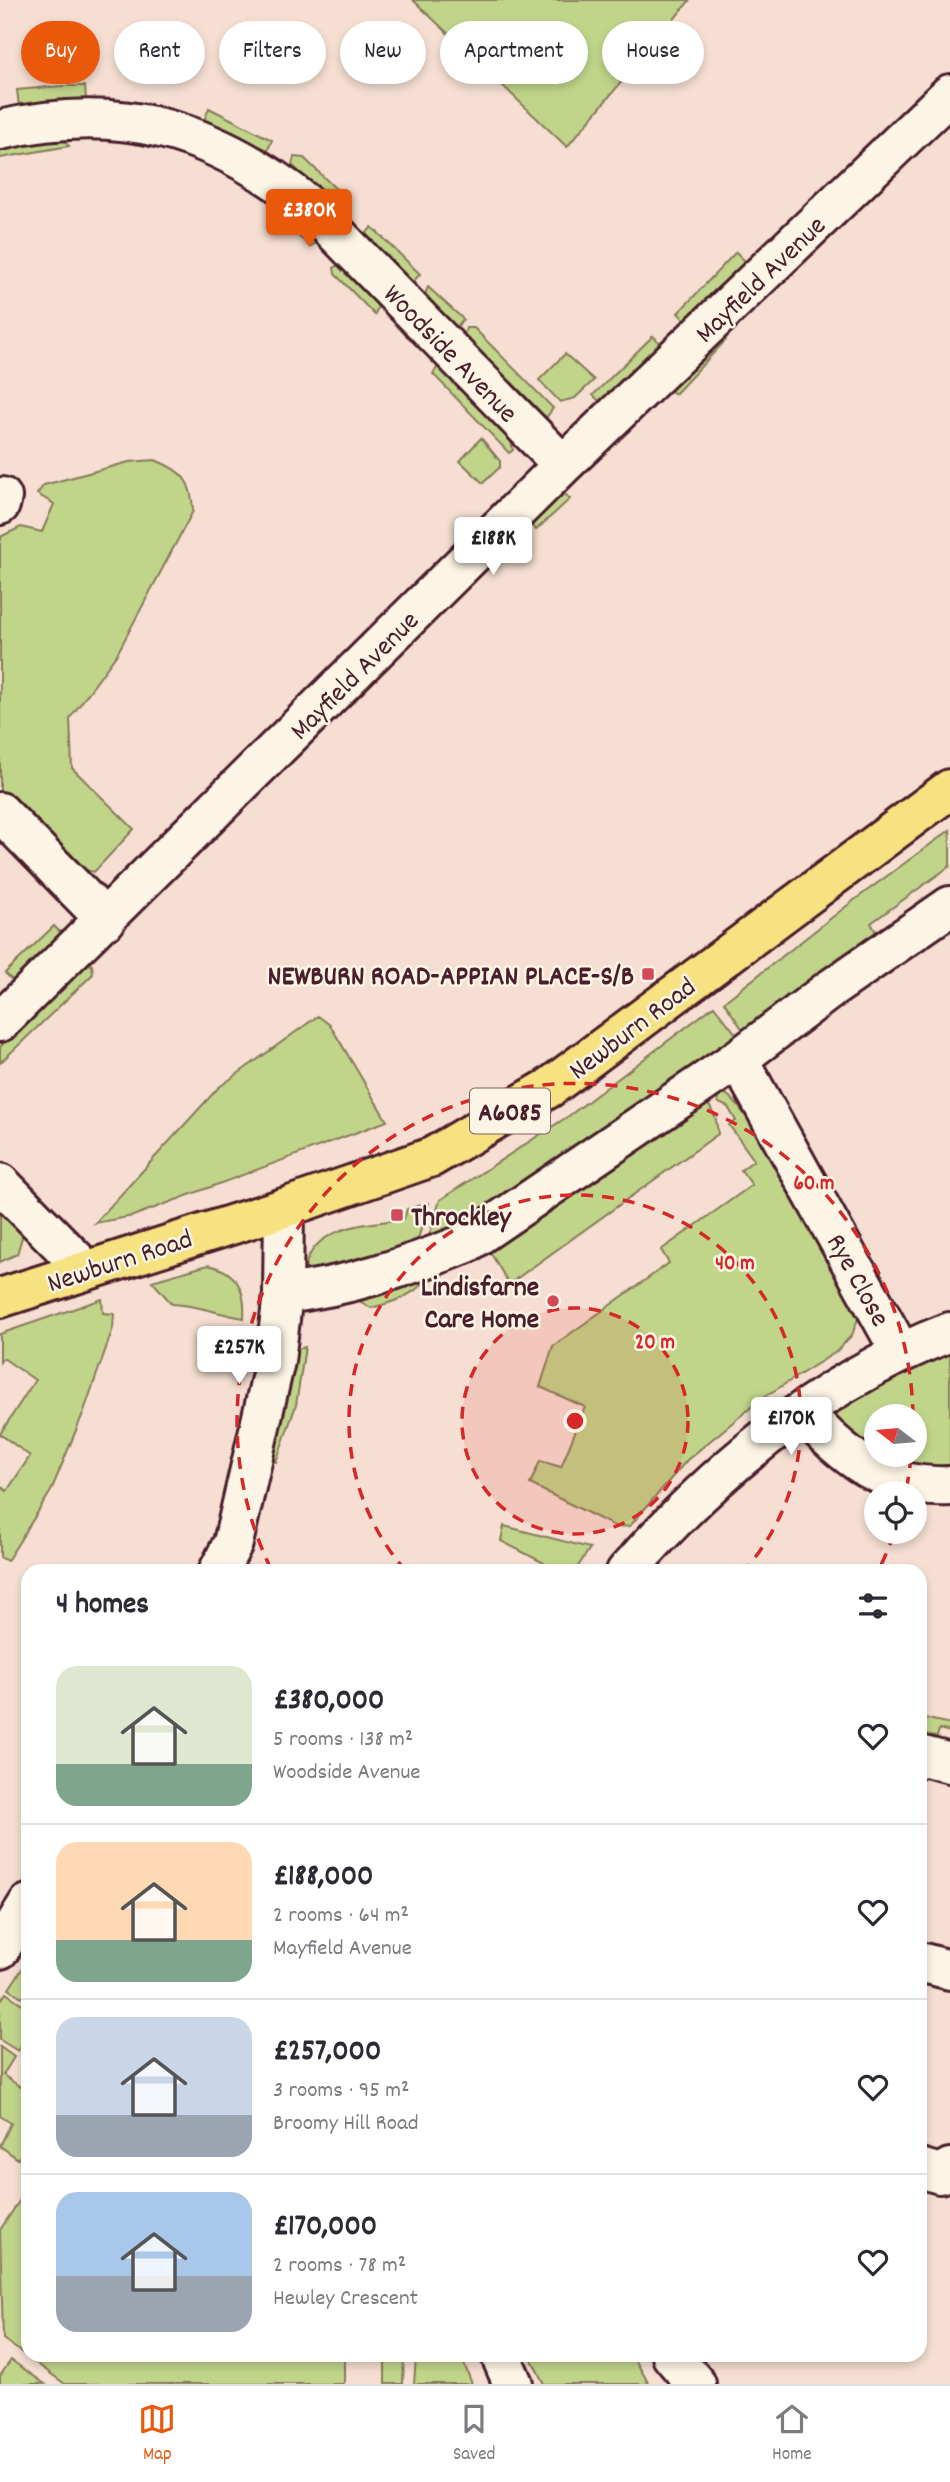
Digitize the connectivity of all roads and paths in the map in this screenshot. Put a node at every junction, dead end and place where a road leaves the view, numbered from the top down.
1 (950, 94) edge
2 (0, 130) edge
3 (563, 465) junction
4 (950, 789) edge
5 (0, 812) edge
6 (950, 906) edge
7 (106, 920) junction
8 (0, 1022) edge
9 (738, 1059) junction
10 (0, 1183) edge
11 (284, 1208) junction
12 (85, 1269) junction
13 (283, 1294) junction
14 (0, 1298) edge
15 (950, 1332) edge
16 (900, 1351) junction
17 (802, 1411) junction
18 (950, 1486) edge
19 (222, 1564) edge
20 (633, 1564) edge
21 (927, 1757) edge
22 (950, 1763) edge
23 (21, 1915) edge
24 (0, 1949) edge
25 (927, 1964) edge
26 (950, 1970) edge
27 (950, 2168) edge
28 (927, 2170) edge
29 (504, 2362) edge
30 (677, 2362) edge
31 (513, 2384) edge
32 (696, 2384) edge

1 - 3 street, Mayfield Avenue
2 - 3 street, Woodside Avenue
3 - 7 street, Mayfield Avenue
4 - 11 main road, Newburn Road / A6085
5 - 7 street
6 - 9 street
7 - 8 street, Mayfield Avenue
9 - 13 street
9 - 16 street, Rye Close
10 - 12 street
11 - 12 main road, Newburn Road / A6085
11 - 13 street
12 - 14 main road, Newburn Road / A6085
13 - 19 street
15 - 16 street
16 - 17 street
17 - 18 street
17 - 20 street
21 - 22 street
23 - 24 street
25 - 26 street
27 - 28 street
29 - 31 street
30 - 32 street

